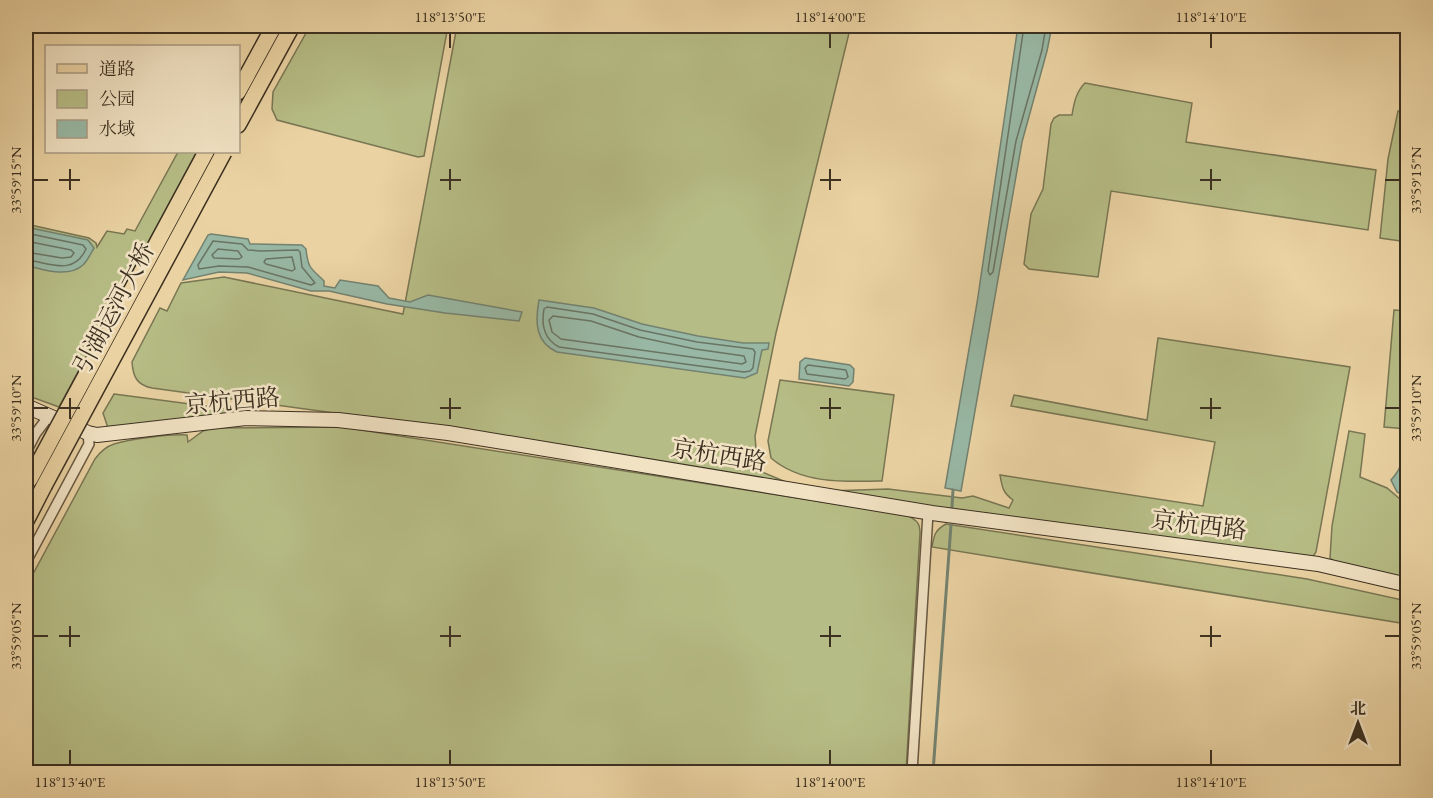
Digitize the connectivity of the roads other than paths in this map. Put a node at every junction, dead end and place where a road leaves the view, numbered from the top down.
1 (274, 26) edge
2 (292, 26) edge
3 (240, 88) edge
4 (240, 121) edge
5 (205, 153) edge
6 (223, 153) edge
7 (26, 406) edge
8 (49, 416) junction
9 (88, 434) junction
10 (26, 452) edge
11 (33, 484) edge
12 (928, 513) junction
13 (26, 521) edge
14 (26, 562) edge
15 (1407, 585) edge
16 (912, 772) edge

1 - 3 main road
2 - 4 main road
5 - 11 main road, 引湖运河大桥, bridge
6 - 11 main road, 引湖运河大桥, bridge
7 - 8 main road, 京杭西路
8 - 9 main road, 京杭西路
8 - 10 street
9 - 12 main road, 京杭西路
9 - 14 street
11 - 13 main road
12 - 15 main road, 京杭西路
12 - 16 street

